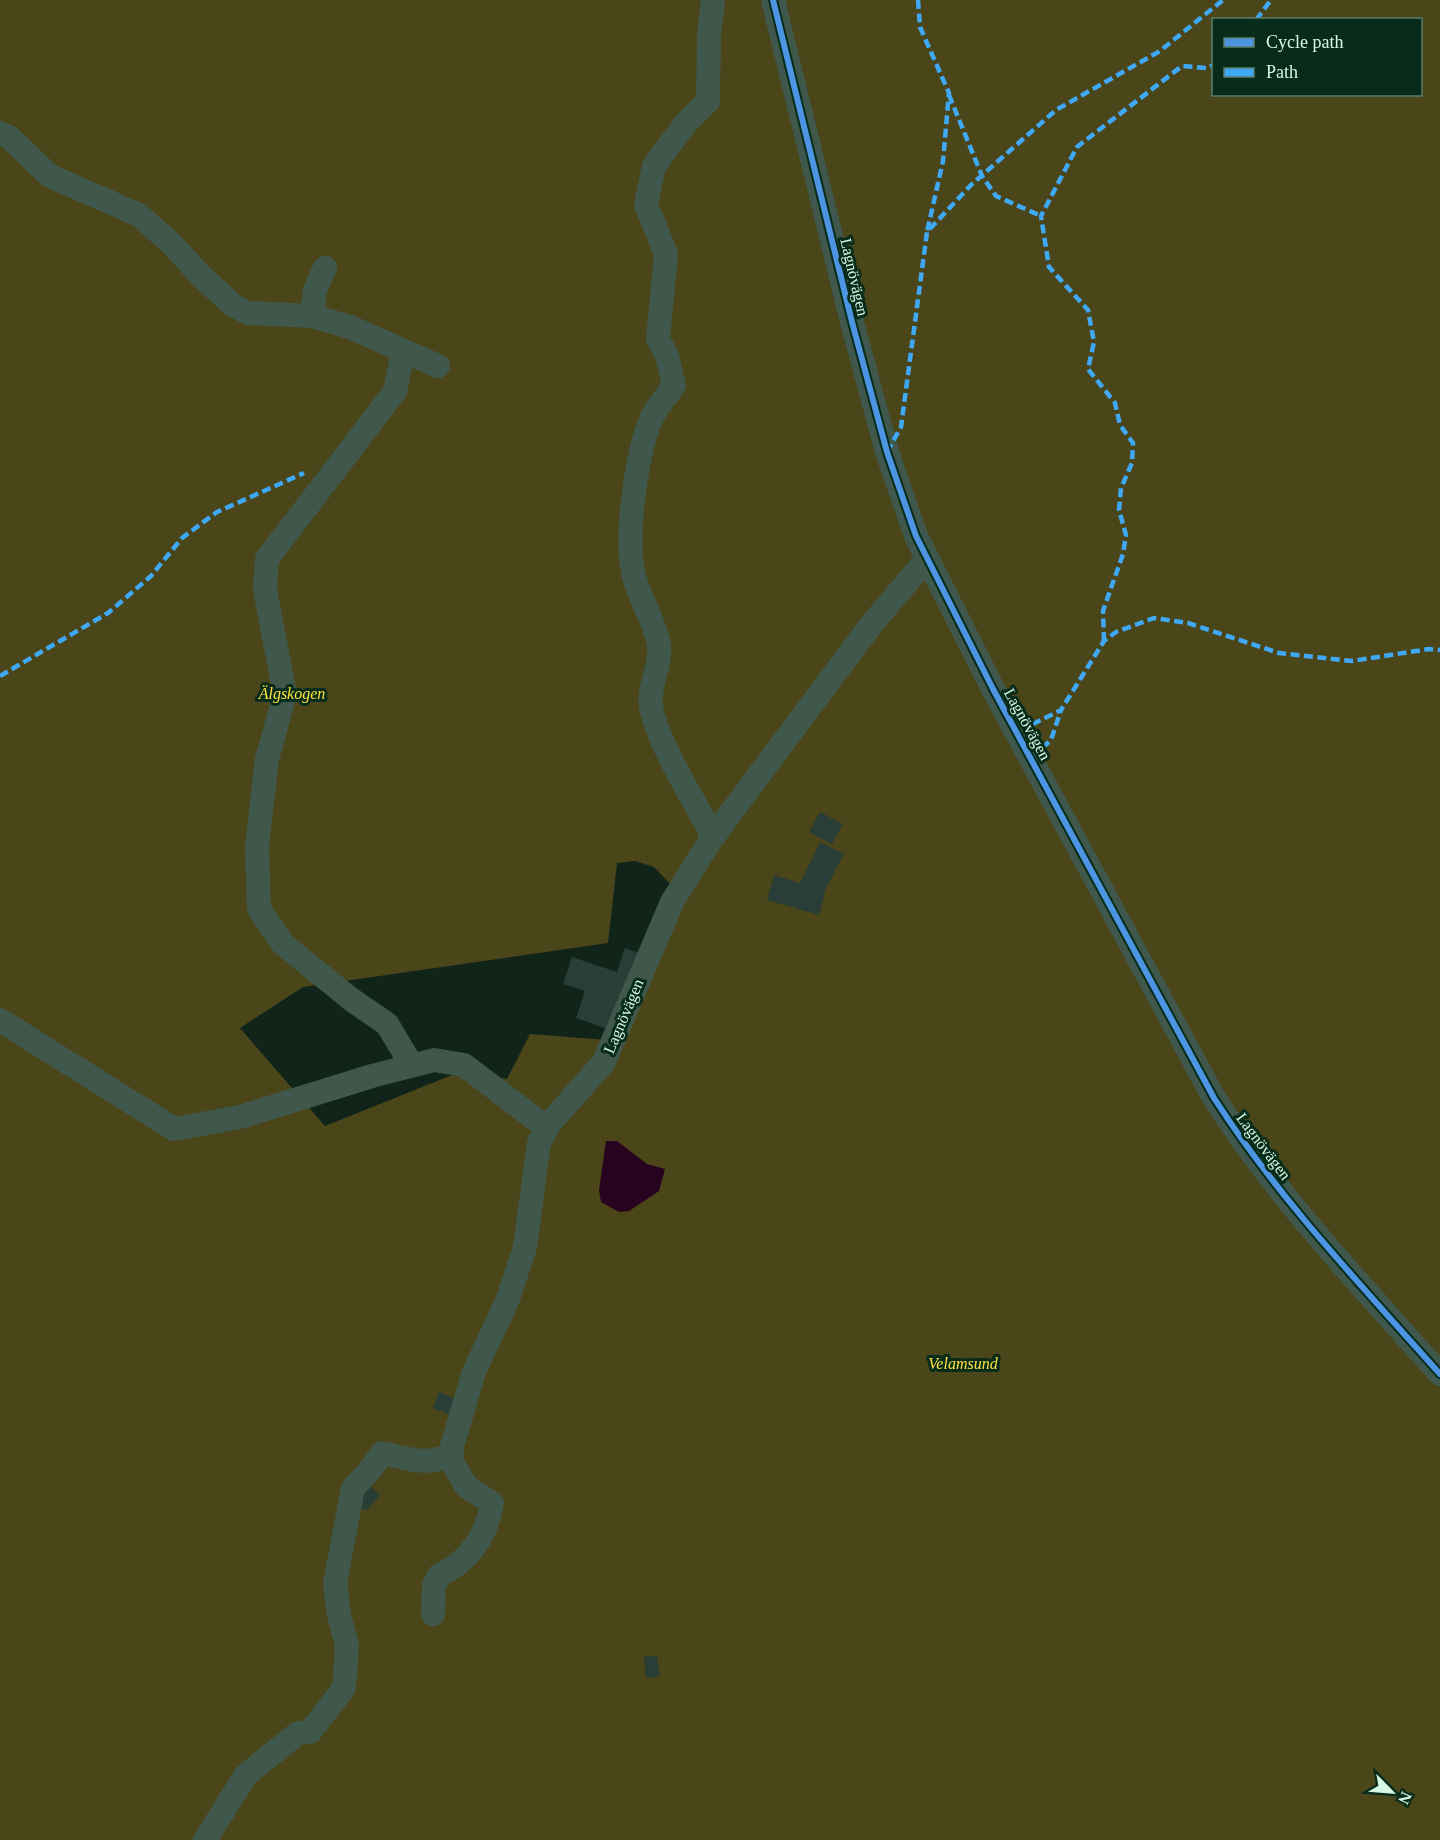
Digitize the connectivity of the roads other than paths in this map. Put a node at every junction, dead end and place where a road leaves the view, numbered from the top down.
1 (713, 0) edge
2 (773, 0) edge
3 (0, 133) edge
4 (325, 268) dead end
5 (312, 316) junction
6 (403, 353) junction
7 (438, 366) dead end
8 (927, 559) junction
9 (710, 841) junction
10 (0, 1020) edge
11 (411, 1064) junction
12 (547, 1128) junction
13 (1440, 1374) edge
14 (452, 1455) junction
15 (433, 1614) dead end
16 (205, 1840) edge

1 - 9 street
2 - 8 street, Lagnövägen
3 - 5 street
4 - 5 street
5 - 6 street
6 - 7 street
6 - 11 street
8 - 9 street, Lagnövägen
8 - 13 street, Lagnövägen
9 - 12 street, Lagnövägen
10 - 11 street
11 - 12 street
12 - 14 street, Lagnövägen
14 - 15 street
14 - 16 street

